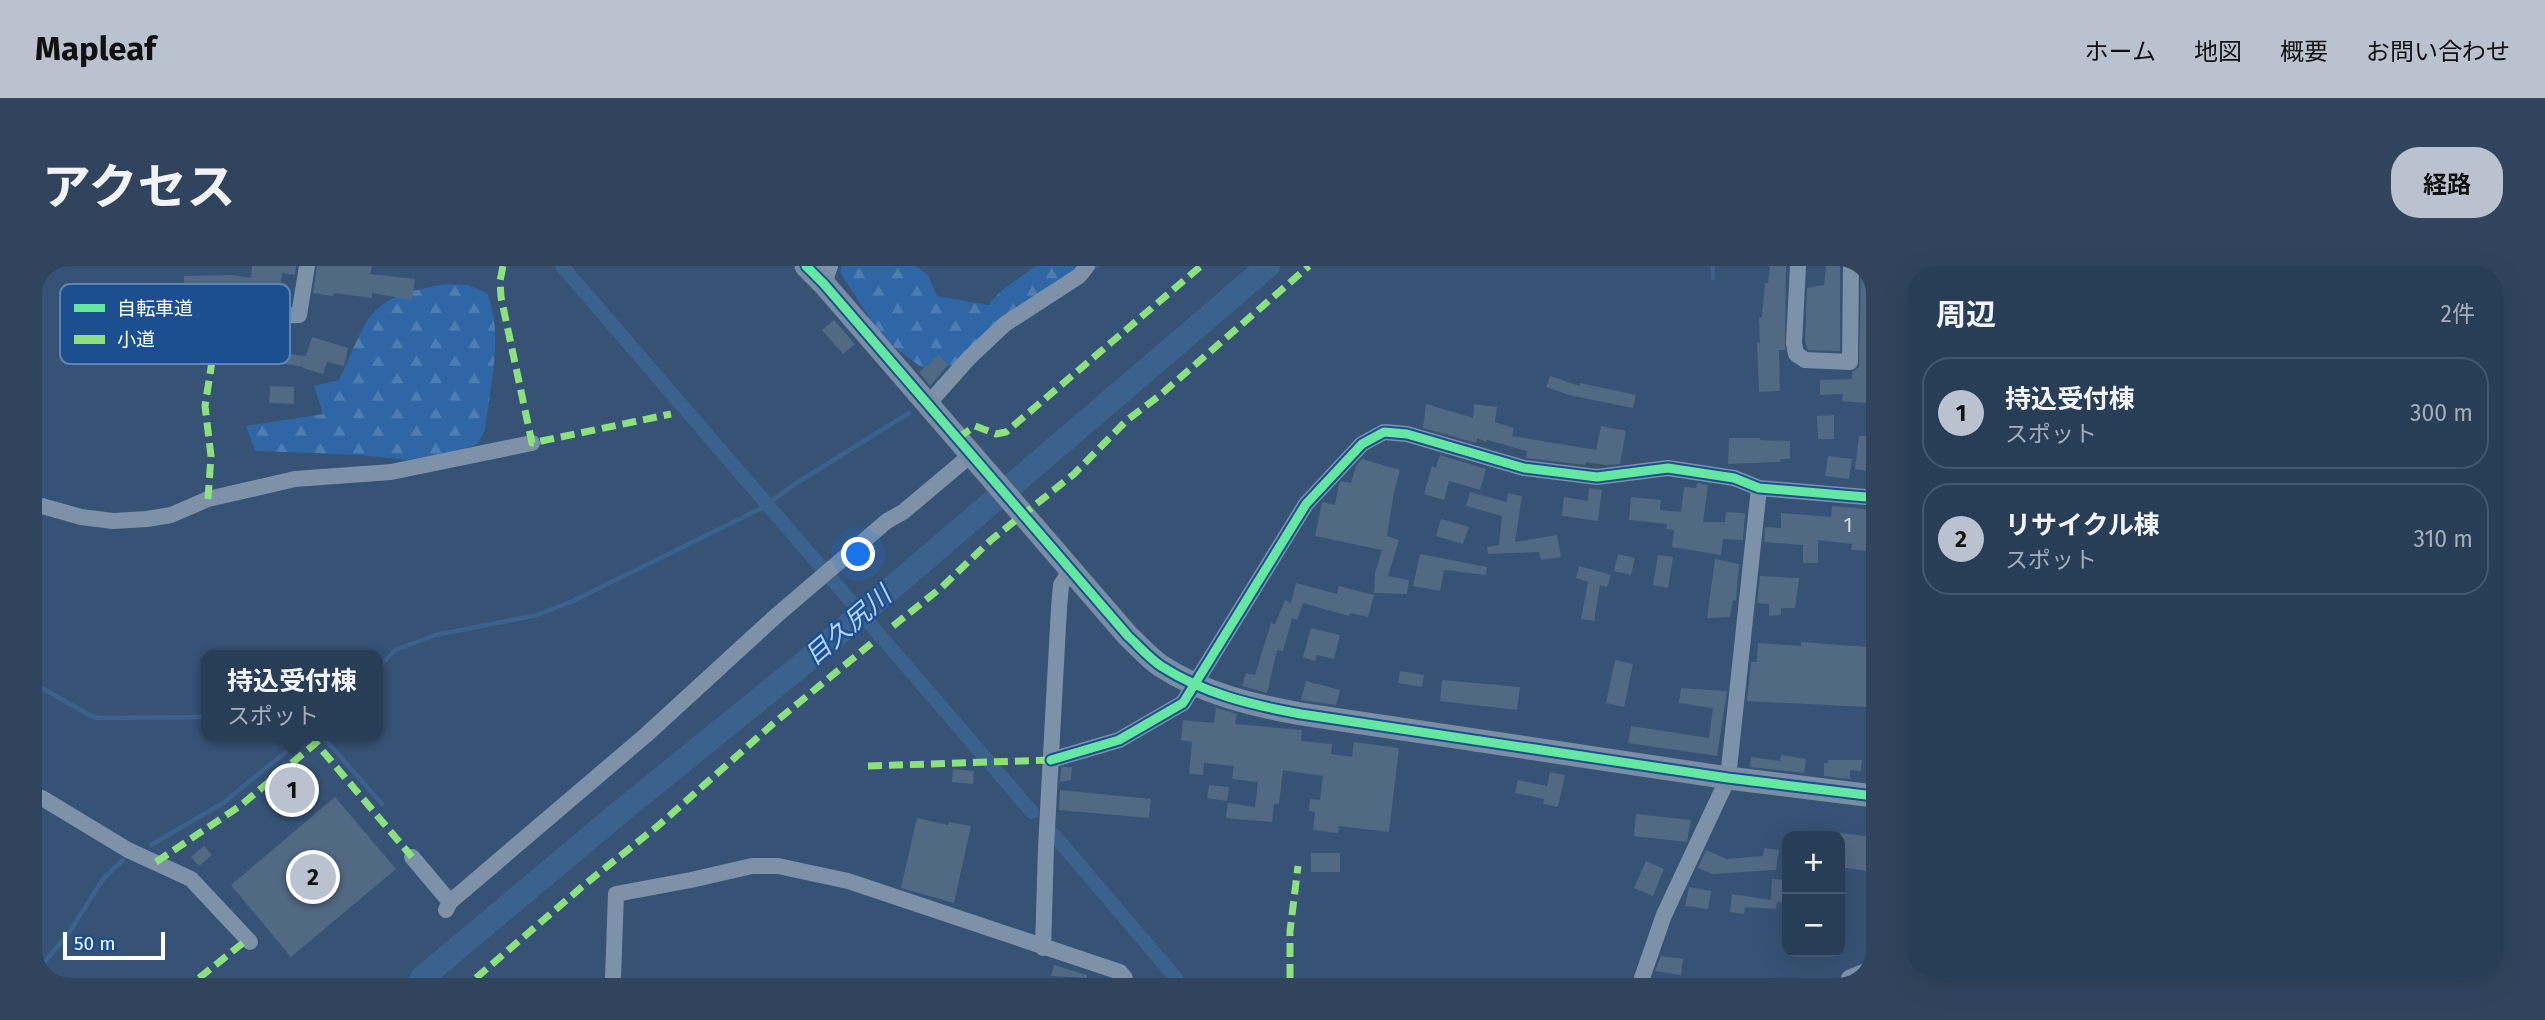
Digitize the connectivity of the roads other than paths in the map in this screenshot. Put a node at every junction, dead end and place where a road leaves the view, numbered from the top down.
1 (307, 266) edge
2 (806, 266) edge
3 (1087, 266) edge
4 (1798, 266) edge
5 (1851, 266) edge
6 (827, 275) edge
7 (290, 315) edge
8 (929, 404) junction
9 (532, 443) dead end
10 (974, 456) junction
11 (1759, 488) junction
12 (1866, 497) edge
13 (42, 506) edge
14 (1071, 570) junction
15 (1196, 685) junction
16 (1051, 760) junction
17 (1728, 778) junction
18 (1866, 795) edge
19 (42, 798) edge
20 (412, 857) dead end
21 (250, 942) dead end
22 (1043, 948) junction
23 (1866, 971) edge
24 (613, 978) edge
25 (1125, 978) edge
26 (1642, 978) edge
27 (1849, 978) edge

1 - 7 street
2 - 6 street
3 - 8 street
4 - 5 street
6 - 8 street
8 - 10 street
9 - 13 street
10 - 14 street
10 - 20 street
11 - 12 street
11 - 15 street
11 - 17 street
14 - 15 street
14 - 16 street
15 - 16 street
15 - 17 street
16 - 22 street
17 - 18 street
17 - 26 street
19 - 21 street
22 - 24 street
22 - 25 street
23 - 27 street

